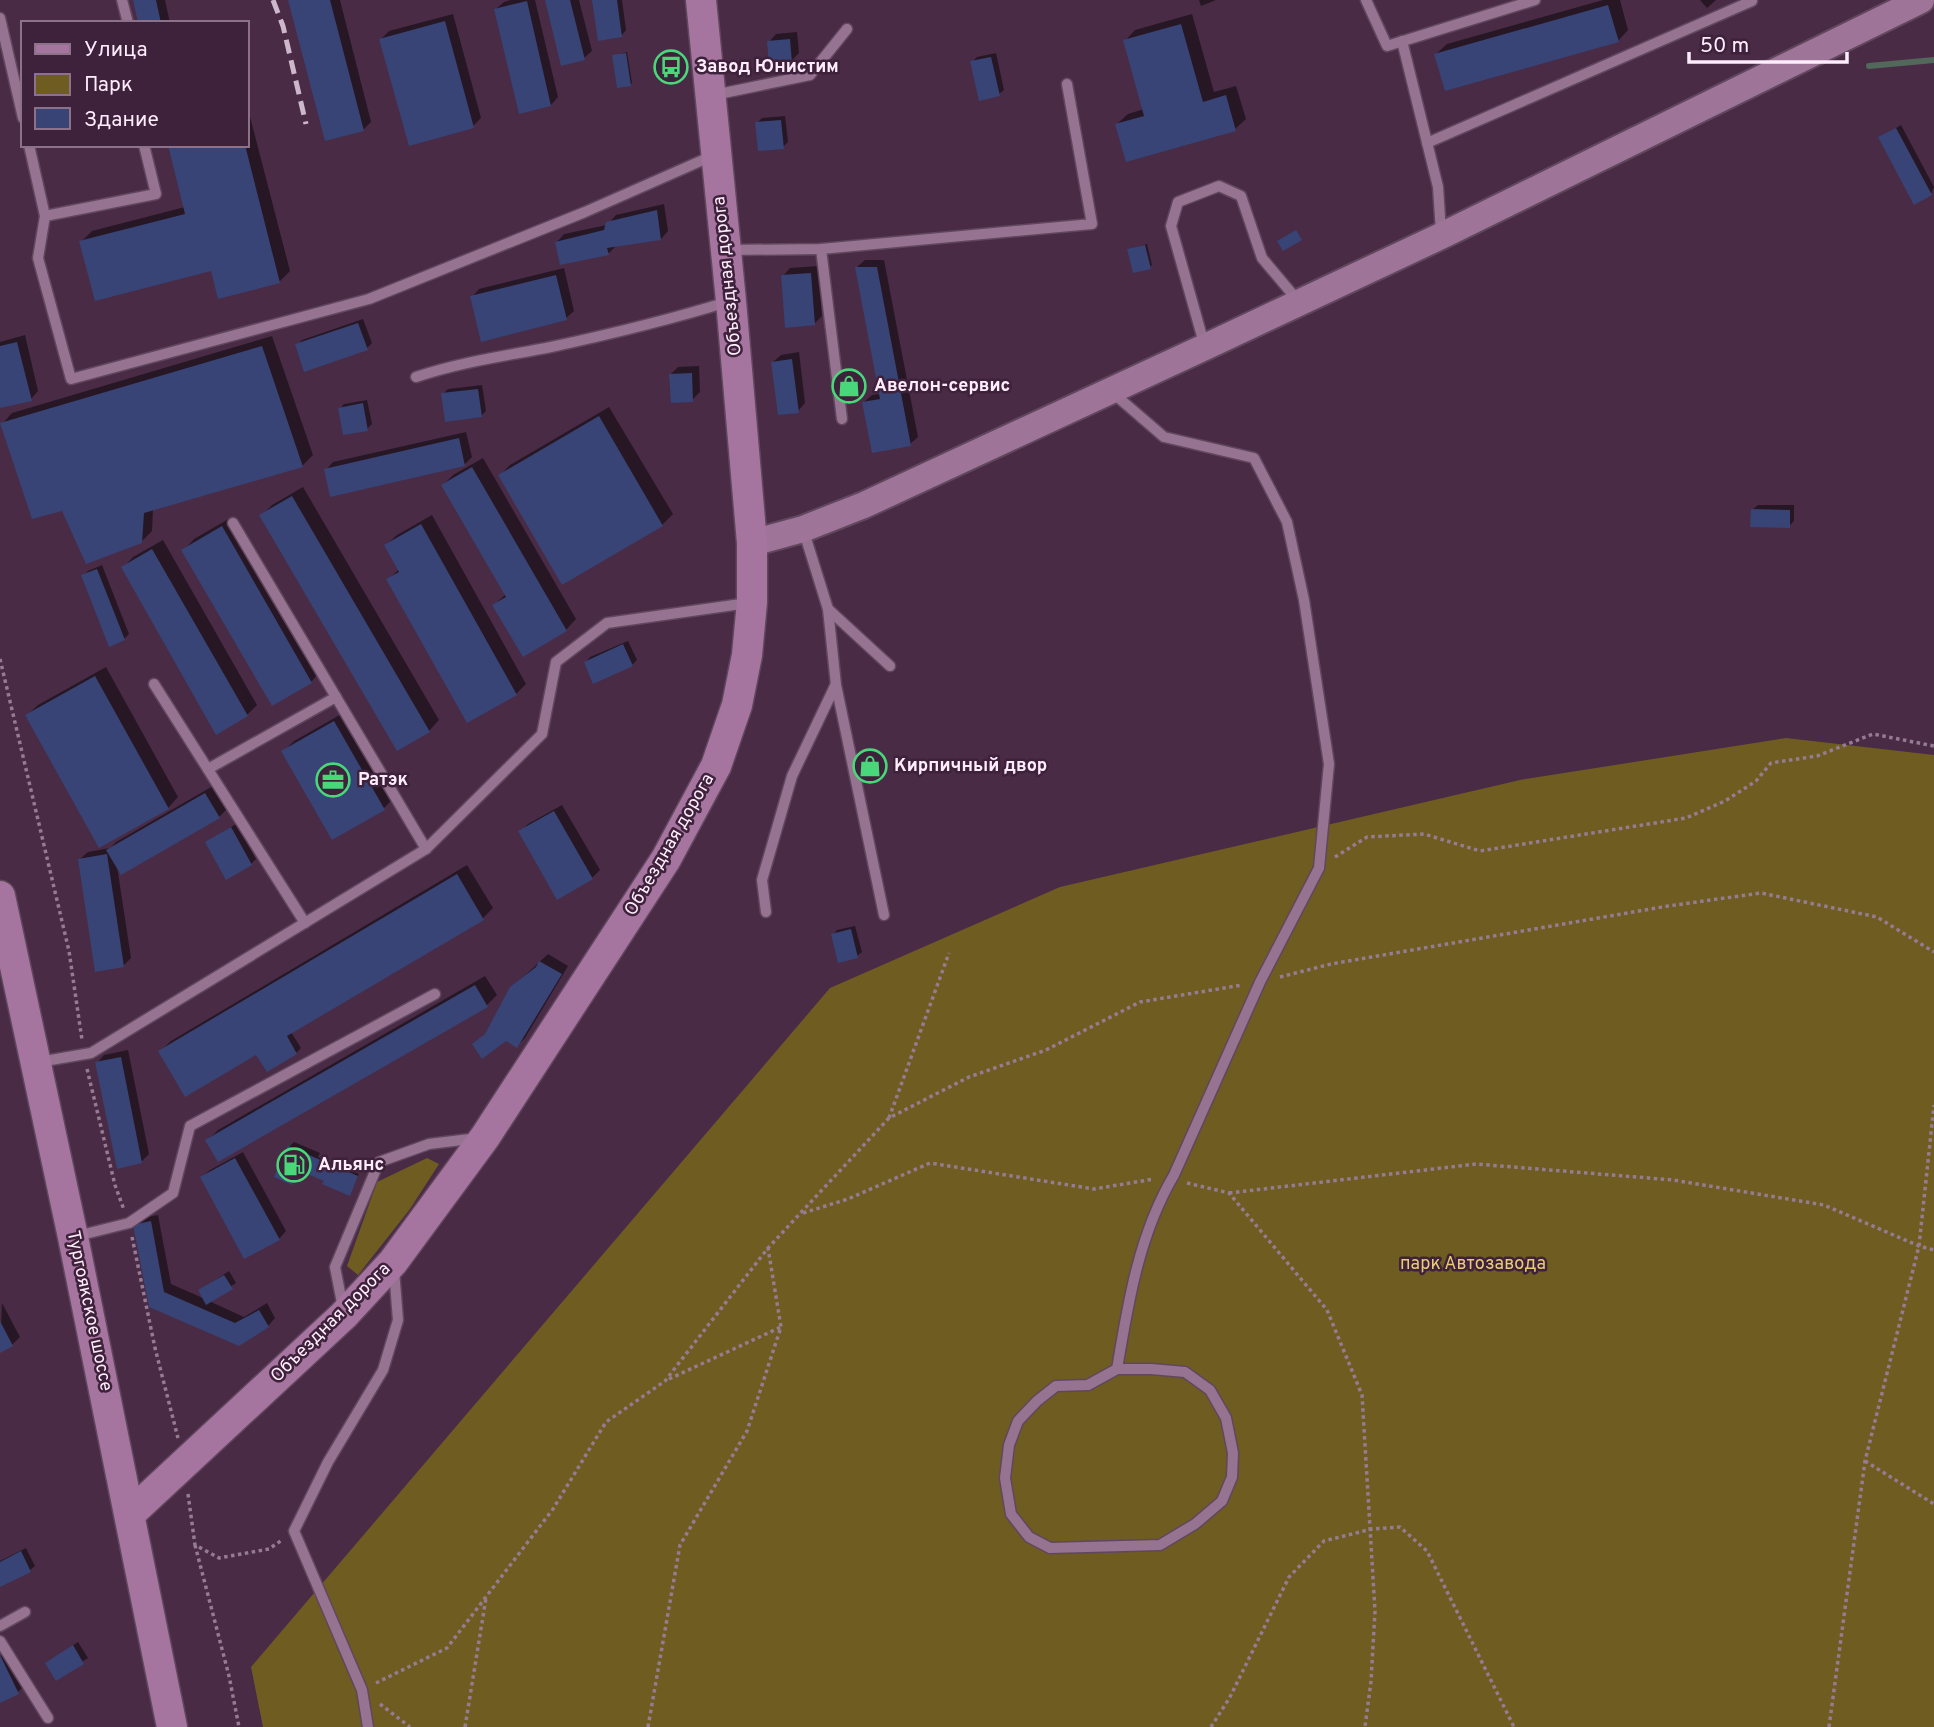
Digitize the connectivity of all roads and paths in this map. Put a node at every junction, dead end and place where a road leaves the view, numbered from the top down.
1 (121, 0) edge
2 (701, 0) edge
3 (1366, 0) edge
4 (1535, 0) edge
5 (1921, 0) edge
6 (1752, 1) edge
7 (0, 18) edge
8 (127, 21) edge
9 (847, 30) dead end
10 (1402, 41) junction
11 (12, 69) junction
12 (0, 71) edge
13 (1067, 84) dead end
14 (710, 96) junction
15 (21, 109) edge
16 (1427, 143) junction
17 (29, 147) edge
18 (144, 147) edge
19 (715, 154) junction
20 (45, 216) junction
21 (1441, 236) junction
22 (821, 249) junction
23 (725, 250) junction
24 (731, 300) junction
25 (1300, 302) junction
26 (1205, 346) junction
27 (416, 377) dead end
28 (1110, 391) junction
29 (842, 419) dead end
30 (233, 523) dead end
31 (803, 529) junction
32 (752, 543) junction
33 (752, 602) junction
34 (828, 609) junction
35 (890, 666) dead end
36 (154, 684) dead end
37 (836, 685) junction
38 (336, 697) junction
39 (1934, 746) edge
40 (208, 769) junction
41 (426, 849) junction
42 (1319, 868) junction
43 (0, 896) edge
44 (766, 912) dead end
45 (884, 915) dead end
46 (305, 923) junction
47 (1934, 952) edge
48 (949, 953) dead end
49 (1260, 982) junction
50 (435, 995) dead end
51 (36, 1063) junction
52 (1934, 1105) edge
53 (889, 1118) junction
54 (485, 1137) junction
55 (1174, 1175) junction
56 (1229, 1193) junction
57 (801, 1213) junction
58 (73, 1237) junction
59 (1919, 1246) junction
60 (768, 1248) junction
61 (1934, 1250) edge
62 (393, 1262) junction
63 (344, 1315) junction
64 (781, 1327) junction
65 (1117, 1369) junction
66 (665, 1381) junction
67 (1866, 1461) junction
68 (185, 1466) junction
69 (1934, 1504) edge
70 (130, 1514) junction
71 (1372, 1529) junction
72 (294, 1531) junction
73 (195, 1545) junction
74 (487, 1596) junction
75 (25, 1612) dead end
76 (0, 1626) edge
77 (0, 1642) edge
78 (362, 1690) junction
79 (48, 1718) dead end
80 (172, 1727) edge
81 (239, 1727) edge
82 (368, 1727) edge
83 (410, 1727) edge
84 (465, 1727) edge
85 (648, 1727) edge
86 (1211, 1727) edge
87 (1365, 1727) edge
88 (1514, 1727) edge
89 (1829, 1727) edge

1 - 8 lane
2 - 14 main road, Объездная дорога
3 - 10 lane
4 - 10 lane
5 - 21 street
6 - 16 lane
7 - 11 lane
9 - 14 lane
10 - 16 lane
11 - 12 lane
11 - 15 lane
13 - 22 lane
14 - 19 main road, Объездная дорога
16 - 21 lane
17 - 20 lane
18 - 20 lane
19 - 20 lane
19 - 23 main road, Объездная дорога
21 - 25 street
22 - 23 lane
22 - 29 lane
23 - 24 main road, Объездная дорога
24 - 27 lane
24 - 32 main road, Объездная дорога
25 - 26 street
25 - 26 lane
26 - 28 street
28 - 31 street
28 - 42 lane
30 - 38 lane
31 - 32 street
31 - 34 lane
32 - 33 main road, Объездная дорога
33 - 41 lane
33 - 54 main road, Объездная дорога
34 - 35 lane
34 - 37 lane
36 - 40 lane
37 - 44 lane
37 - 45 lane
38 - 40 lane
38 - 41 lane
39 - 42 path
40 - 46 lane
41 - 46 lane
42 - 49 lane
43 - 51 main road, Тургоякское шоссе
46 - 51 lane
47 - 49 path
48 - 53 path
49 - 53 path
49 - 55 lane
50 - 58 lane
51 - 58 main road, Тургоякское шоссе
52 - 59 path
53 - 57 path
54 - 62 main road, Объездная дорога
54 - 63 lane
55 - 56 path
55 - 57 path
55 - 65 lane
56 - 59 path
56 - 71 path
57 - 60 path
58 - 70 main road, Тургоякское шоссе
59 - 61 path
59 - 67 path
60 - 64 path
60 - 66 path
62 - 63 main road, Объездная дорога
62 - 72 lane
63 - 68 main road, Объездная дорога
64 - 66 path
64 - 85 path
65 - 65 lane
66 - 74 path
67 - 69 path
67 - 89 path
68 - 70 main road, Объездная дорога
68 - 73 path
70 - 80 main road, Тургоякское шоссе
71 - 86 path
71 - 87 path
71 - 88 path
72 - 73 path
72 - 78 lane
73 - 81 path
74 - 78 path
74 - 84 path
75 - 76 lane
77 - 79 lane
78 - 82 lane
78 - 83 path

